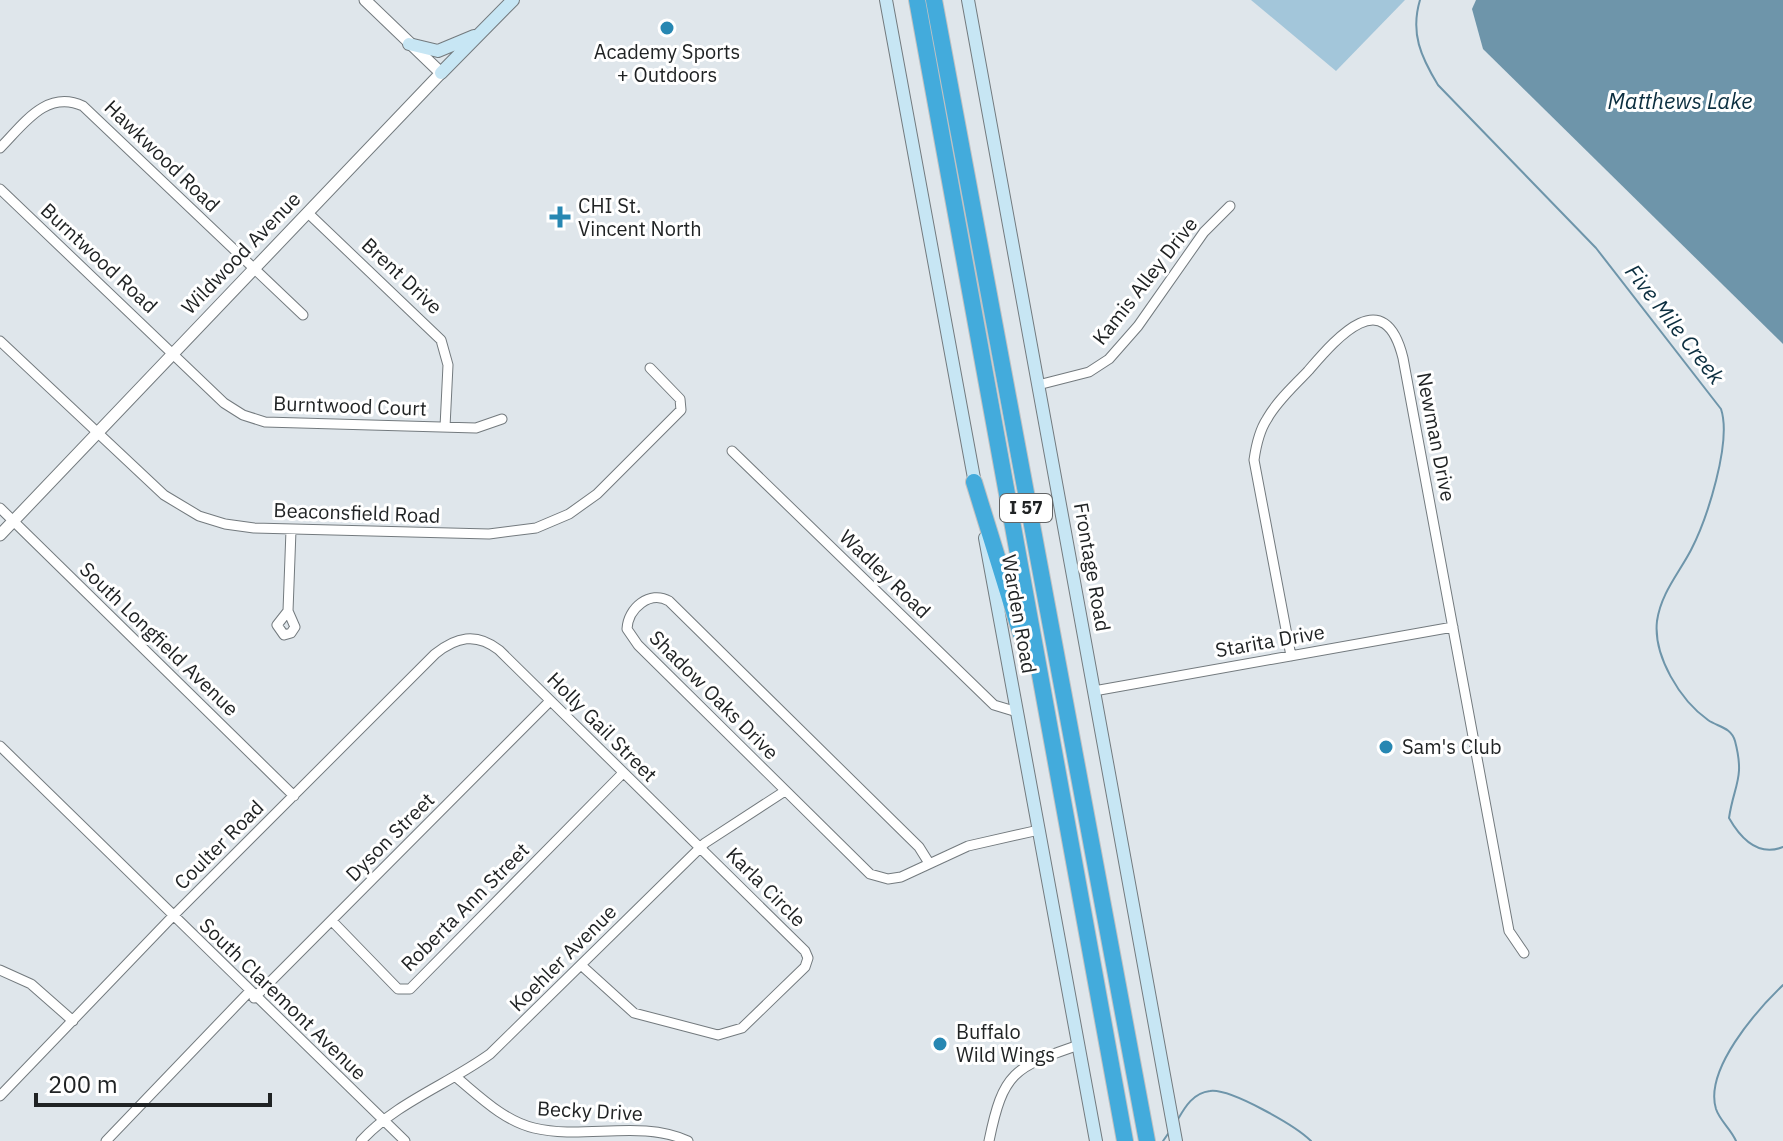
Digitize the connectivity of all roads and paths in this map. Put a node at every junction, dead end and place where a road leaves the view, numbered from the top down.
1 (365, 0) edge
2 (513, 0) edge
3 (886, 0) edge
4 (917, 0) edge
5 (934, 0) edge
6 (968, 0) edge
7 (481, 34) junction
8 (409, 44) junction
9 (441, 73) junction
10 (0, 148) edge
11 (0, 189) edge
12 (1230, 206) dead end
13 (308, 213) junction
14 (255, 269) junction
15 (303, 315) dead end
16 (0, 341) edge
17 (173, 352) junction
18 (650, 368) dead end
19 (1038, 385) junction
20 (502, 419) dead end
21 (445, 427) junction
22 (98, 432) junction
23 (732, 451) dead end
24 (974, 482) junction
25 (0, 508) edge
26 (13, 521) junction
27 (291, 530) junction
28 (0, 535) edge
29 (288, 611) dead end
30 (1453, 627) junction
31 (475, 638) joint
32 (1291, 656) junction
33 (1094, 691) junction
34 (550, 701) junction
35 (1017, 712) junction
36 (1049, 735) junction
37 (0, 746) edge
38 (622, 774) junction
39 (785, 791) junction
40 (294, 796) junction
41 (1039, 830) junction
42 (700, 848) junction
43 (929, 863) junction
44 (172, 917) junction
45 (332, 921) junction
46 (1524, 953) dead end
47 (581, 965) junction
48 (0, 970) edge
49 (252, 995) junction
50 (73, 1021) junction
51 (1079, 1045) junction
52 (456, 1077) junction
53 (0, 1096) edge
54 (382, 1118) junction
55 (106, 1141) edge
56 (361, 1141) edge
57 (405, 1141) edge
58 (688, 1141) edge
59 (989, 1141) edge
60 (1096, 1141) edge
61 (1125, 1141) edge
62 (1147, 1141) edge
63 (1176, 1141) edge

1 - 8 street
2 - 7 main road, Wildwood Avenue
3 - 24 main road, Warden Road
4 - 36 highway, I 57
5 - 62 highway, I 57
6 - 19 main road, Frontage Road
7 - 8 main road
7 - 9 main road, Wildwood Avenue
8 - 9 street
9 - 13 street, Wildwood Avenue
10 - 14 street, Hawkwood Road
11 - 17 street, Burntwood Road
12 - 19 street, Kamis Alley Drive
13 - 14 street, Wildwood Avenue
13 - 21 street, Brent Drive
14 - 15 street, Hawkwood Road
14 - 17 street, Wildwood Avenue
16 - 22 street, Beaconsfield Road
17 - 21 street, Burntwood Court
17 - 22 street, Wildwood Avenue
18 - 27 street, Beaconsfield Road
19 - 33 main road, Frontage Road
20 - 21 street, Burntwood Court
22 - 26 street, Wildwood Avenue
22 - 27 street, Beaconsfield Road
23 - 35 street, Wadley Road
24 - 35 main road, Warden Road
24 - 36 highway
25 - 26 street, South Longfield Avenue
26 - 28 street, Wildwood Avenue
26 - 40 street, South Longfield Avenue
27 - 29 street
30 - 32 street, Starita Drive
30 - 32 street, Newman Drive
30 - 46 street, Newman Drive
31 - 34 street, Holly Gail Street
31 - 40 street, Coulter Road
32 - 33 street, Starita Drive
33 - 63 main road, Frontage Road
34 - 38 street, Holly Gail Street
34 - 45 street, Dyson Street
35 - 41 main road, Warden Road
36 - 61 highway, I 57
37 - 44 street, South Claremont Avenue
38 - 42 street, Holly Gail Street
38 - 45 street, Roberta Ann Street
39 - 42 street, Koehler Avenue
39 - 43 street, Shadow Oaks Drive
39 - 43 street, Shadow Oaks Drive
40 - 44 street, Coulter Road
41 - 43 street, Shadow Oaks Drive
41 - 51 main road, Warden Road
42 - 47 street, Koehler Avenue
42 - 47 street, Karla Circle
44 - 49 street, South Claremont Avenue
44 - 50 street, Coulter Road
45 - 49 street, Dyson Street
47 - 52 street, Koehler Avenue
48 - 50 street
49 - 54 street, South Claremont Avenue
49 - 55 street, Dyson Street
50 - 53 street, Coulter Road
51 - 59 street
51 - 60 main road, Warden Road
52 - 54 street, Koehler Avenue
52 - 58 street, Becky Drive
54 - 56 street, Koehler Avenue
54 - 57 street, South Claremont Avenue

